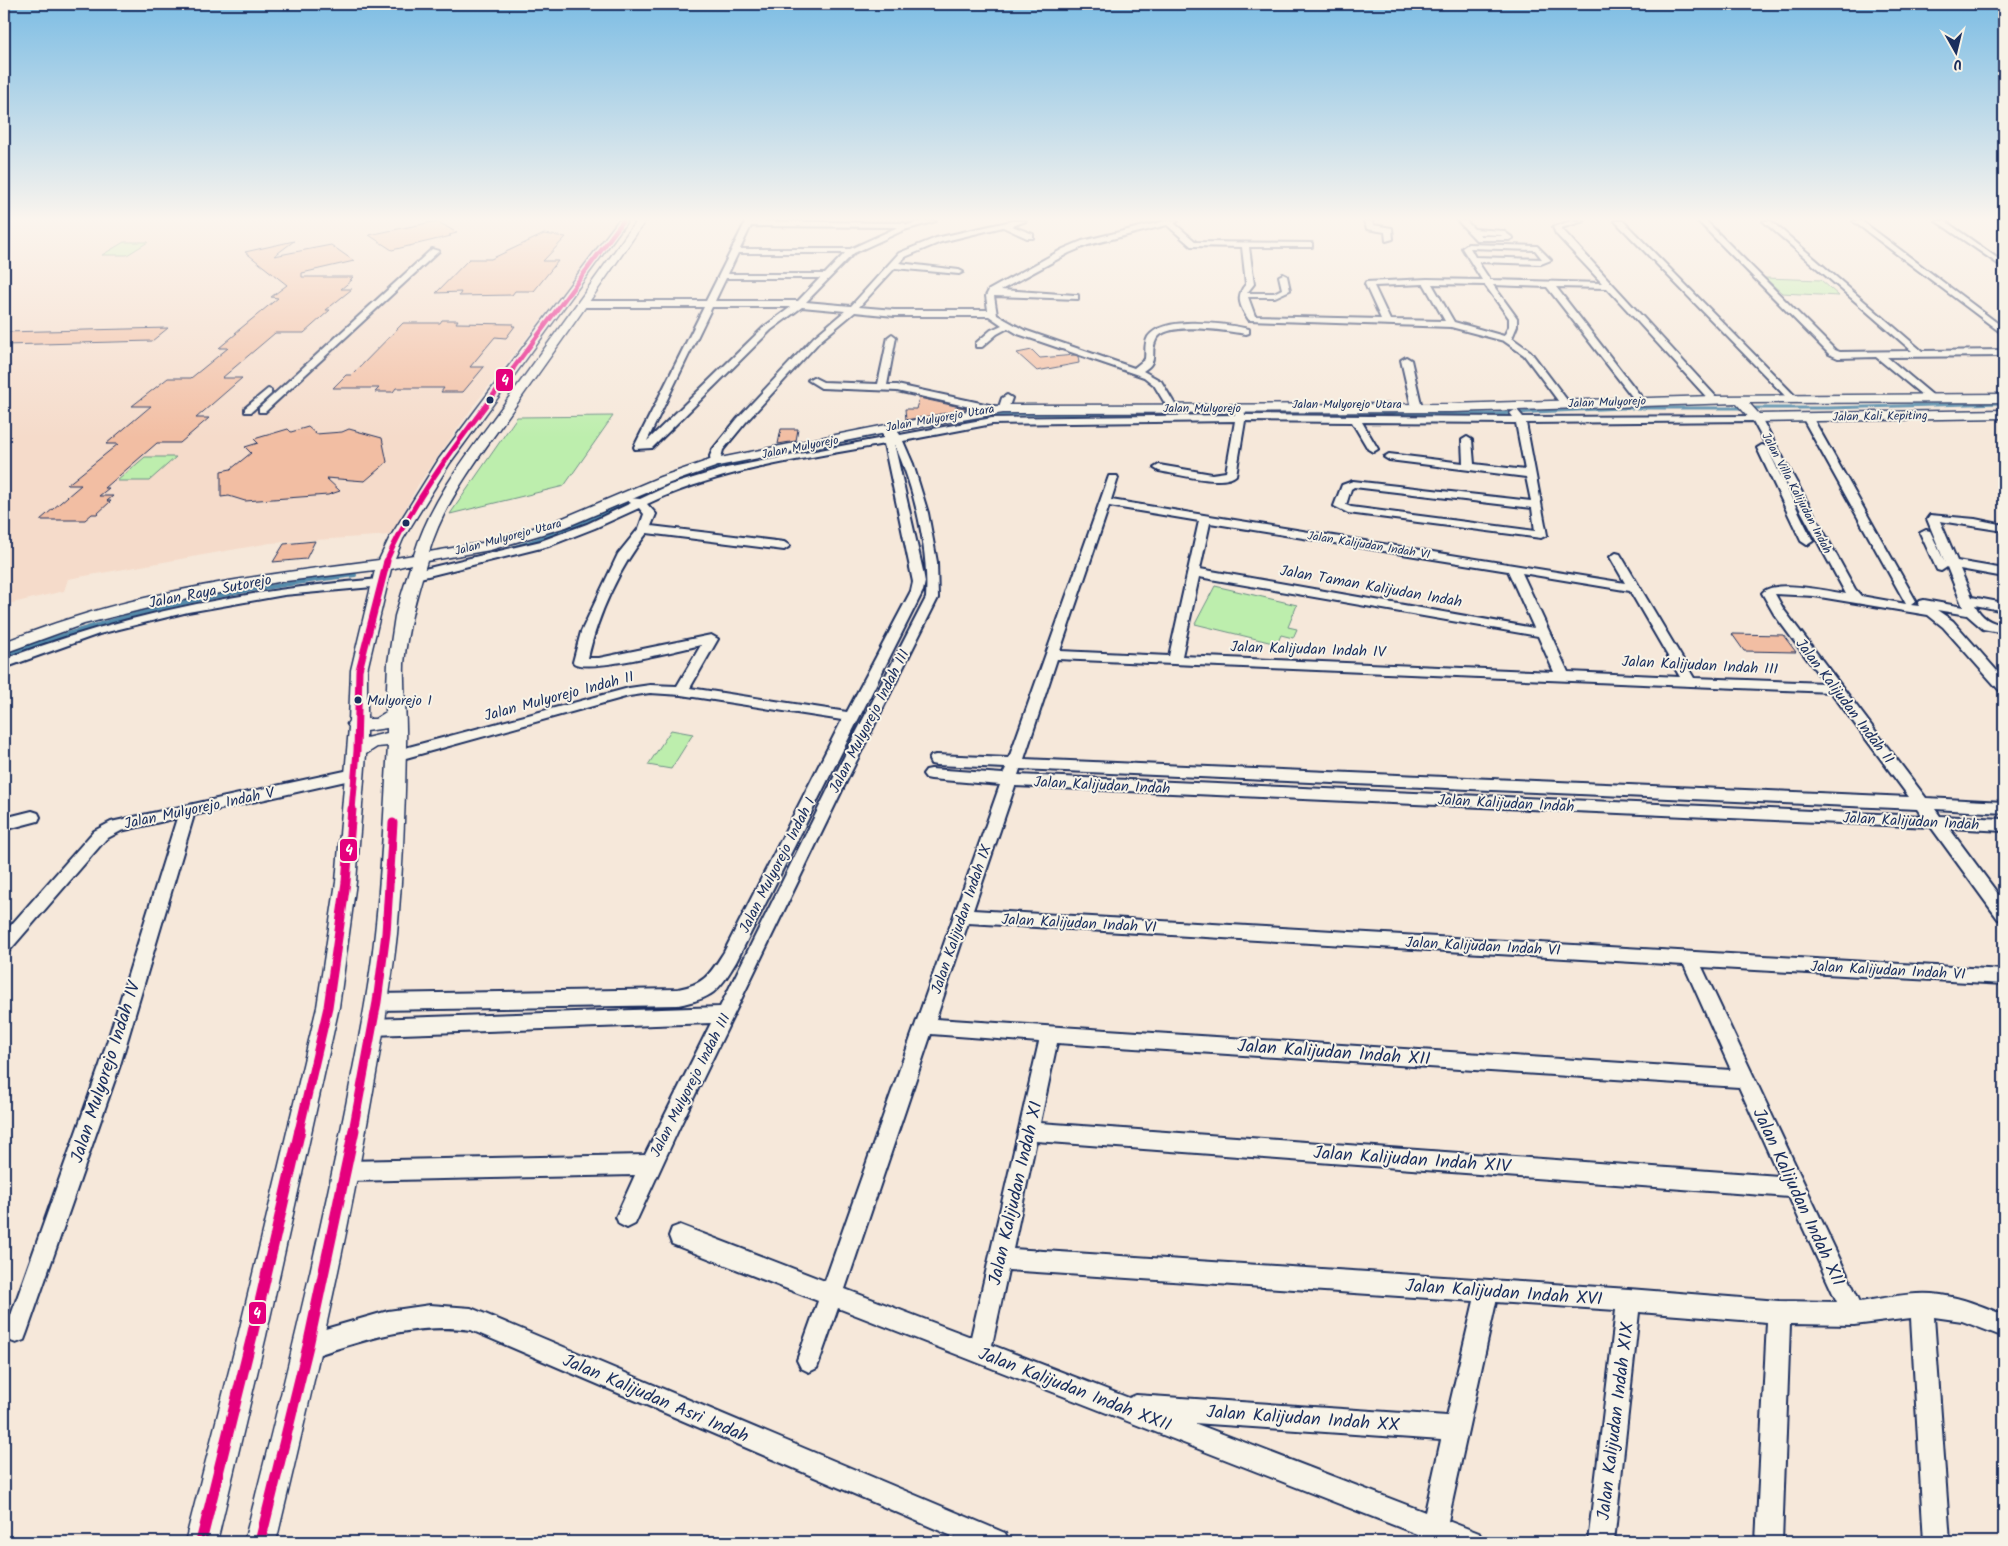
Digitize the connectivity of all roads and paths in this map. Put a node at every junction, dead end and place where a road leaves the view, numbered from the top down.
1 (378, 293) edge
2 (389, 293) edge
3 (569, 293) edge
4 (589, 293) edge
5 (715, 293) edge
6 (811, 293) edge
7 (867, 293) edge
8 (991, 293) edge
9 (1011, 293) edge
10 (1279, 293) edge
11 (1373, 293) edge
12 (1433, 293) edge
13 (1495, 293) edge
14 (1556, 293) edge
15 (1616, 293) edge
16 (1690, 293) edge
17 (1774, 293) edge
18 (1850, 293) edge
19 (1953, 293) edge
20 (1243, 295) joint
21 (1076, 297) dead end
22 (581, 304) junction
23 (710, 304) junction
24 (800, 304) junction
25 (854, 308) junction
26 (992, 313) junction
27 (1386, 321) junction
28 (1452, 324) junction
29 (1008, 325) junction
30 (1246, 331) dead end
31 (2004, 332) edge
32 (892, 337) dead end
33 (1507, 339) junction
34 (979, 345) dead end
35 (2004, 353) edge
36 (1920, 354) junction
37 (1880, 356) junction
38 (1406, 360) dead end
39 (1138, 370) junction
40 (813, 380) dead end
41 (882, 386) junction
42 (1931, 398) junction
43 (2004, 398) edge
44 (1793, 399) junction
45 (1714, 400) junction
46 (1640, 401) junction
47 (1564, 402) junction
48 (1002, 406) junction
49 (1417, 408) junction
50 (248, 410) dead end
51 (262, 410) dead end
52 (1749, 411) junction
53 (1167, 413) junction
54 (1239, 413) junction
55 (1078, 414) junction
56 (1358, 414) junction
57 (1515, 414) junction
58 (2004, 414) edge
59 (1807, 417) junction
60 (891, 435) junction
61 (1467, 440) dead end
62 (1373, 449) dead end
63 (1389, 456) dead end
64 (715, 463) junction
65 (1469, 466) junction
66 (1159, 468) dead end
67 (1531, 474) junction
68 (1112, 478) dead end
69 (633, 500) junction
70 (1104, 502) junction
71 (1537, 505) junction
72 (1205, 519) junction
73 (924, 520) junction
74 (906, 522) junction
75 (2004, 528) edge
76 (566, 529) junction
77 (644, 529) junction
78 (1926, 533) dead end
79 (427, 535) junction
80 (1807, 541) dead end
81 (784, 546) dead end
82 (464, 552) junction
83 (1616, 557) dead end
84 (1950, 564) junction
85 (419, 567) junction
86 (1513, 568) junction
87 (1194, 572) junction
88 (382, 573) junction
89 (2004, 573) edge
90 (1634, 588) junction
91 (1851, 595) junction
92 (1910, 601) junction
93 (2004, 606) edge
94 (1967, 607) junction
95 (143, 612) junction
96 (2004, 629) edge
97 (1542, 633) junction
98 (4, 648) edge
99 (1052, 655) junction
100 (1175, 660) junction
101 (4, 664) edge
102 (1562, 675) junction
103 (1688, 680) junction
104 (2004, 687) edge
105 (1836, 688) junction
106 (681, 691) junction
107 (395, 714) junction
108 (851, 717) junction
109 (356, 724) junction
110 (396, 748) junction
111 (356, 751) junction
112 (936, 760) dead end
113 (1011, 773) junction
114 (354, 774) junction
115 (931, 774) dead end
116 (1920, 803) junction
117 (2004, 808) edge
118 (187, 811) junction
119 (32, 817) dead end
120 (1934, 822) junction
121 (4, 824) edge
122 (2004, 825) edge
123 (2004, 914) edge
124 (962, 916) junction
125 (4, 945) edge
126 (1689, 958) junction
127 (2004, 977) edge
128 (624, 998) junction
129 (395, 1002) junction
130 (724, 1015) junction
131 (617, 1019) junction
132 (924, 1026) junction
133 (372, 1027) junction
134 (1050, 1034) junction
135 (1744, 1079) junction
136 (1028, 1131) junction
137 (649, 1166) junction
138 (346, 1172) junction
139 (1795, 1187) junction
140 (627, 1217) dead end
141 (680, 1236) dead end
142 (1000, 1259) junction
143 (1487, 1291) junction
144 (832, 1294) junction
145 (1629, 1300) junction
146 (1922, 1305) junction
147 (1778, 1312) junction
148 (1854, 1314) junction
149 (2004, 1326) edge
150 (16, 1332) dead end
151 (308, 1346) junction
152 (979, 1352) junction
153 (810, 1360) dead end
154 (1120, 1406) junction
155 (1456, 1429) junction
156 (1434, 1528) junction
157 (201, 1542) edge
158 (260, 1542) edge
159 (996, 1542) edge
160 (1470, 1542) edge
161 (1601, 1542) edge
162 (1769, 1542) edge
163 (1937, 1542) edge

1 - 50 street
2 - 51 street
3 - 88 main road
4 - 22 main road
5 - 23 street
6 - 24 street
7 - 25 street
8 - 26 street
9 - 21 street
10 - 20 street
11 - 27 street
12 - 28 street
13 - 33 street
14 - 46 street
15 - 45 street
16 - 44 street
17 - 37 street
18 - 36 street
19 - 31 street
20 - 27 street
22 - 23 street
22 - 79 main road
23 - 24 street
23 - 24 street
24 - 25 street
25 - 26 street
25 - 64 street
26 - 29 street
27 - 28 street
28 - 33 street
29 - 34 street
29 - 39 street
30 - 39 street
32 - 41 street
33 - 47 street
35 - 36 street
36 - 37 street
37 - 42 street
38 - 49 street
39 - 53 street
40 - 41 street
41 - 48 street
42 - 43 main road, Jalan Mulyorejo
42 - 44 main road, Jalan Mulyorejo
44 - 52 main road, Jalan Mulyorejo
45 - 46 main road, Jalan Mulyorejo
45 - 52 main road, Jalan Mulyorejo
46 - 47 main road, Jalan Mulyorejo
47 - 57 main road, Jalan Mulyorejo
48 - 55 main road, Jalan Mulyorejo
48 - 60 main road, Jalan Mulyorejo
49 - 56 main road, Jalan Mulyorejo
49 - 57 main road, Jalan Mulyorejo
52 - 57 street, Jalan Mulyorejo Utara
52 - 59 main road, Jalan Kali Kepiting
52 - 80 street, Jalan Villa Kalijudan Indah
52 - 91 street, Jalan Villa Kalijudan Indah
53 - 54 main road, Jalan Mulyorejo
53 - 55 main road, Jalan Mulyorejo
54 - 56 main road, Jalan Mulyorejo
54 - 66 street
55 - 60 street, Jalan Mulyorejo Utara
56 - 57 street, Jalan Mulyorejo Utara
56 - 62 street
57 - 67 street
58 - 59 main road, Jalan Kali Kepiting
59 - 92 street
60 - 64 main road, Jalan Mulyorejo
60 - 69 street, Jalan Mulyorejo Utara
60 - 73 street, Jalan Mulyorejo Indah III
60 - 74 street, Jalan Mulyorejo Indah I
61 - 65 street
63 - 65 street
64 - 69 main road, Jalan Mulyorejo
65 - 67 street
67 - 71 street
68 - 70 street, Jalan Kalijudan Indah IX
69 - 76 main road, Jalan Mulyorejo
69 - 77 street
70 - 72 street, Jalan Kalijudan Indah VI
70 - 99 street, Jalan Kalijudan Indah IX
71 - 71 street
72 - 86 street, Jalan Kalijudan Indah VI
72 - 87 street
73 - 74 street
73 - 130 street, Jalan Mulyorejo Indah III
74 - 108 street, Jalan Mulyorejo Indah I
75 - 84 street
76 - 82 main road, Jalan Mulyorejo
76 - 85 street, Jalan Mulyorejo Utara
77 - 81 street
77 - 106 street
78 - 94 street
79 - 82 main road
79 - 85 main road
82 - 85 main road, Jalan Mulyorejo
83 - 90 street
84 - 89 street
84 - 94 street
85 - 88 main road, Jalan Raya Sutorejo
85 - 107 main road
86 - 90 street, Jalan Kalijudan Indah VI
86 - 97 street
87 - 97 street, Jalan Taman Kalijudan Indah
87 - 100 street
88 - 95 main road, Jalan Raya Sutorejo
88 - 109 main road
90 - 103 street
91 - 92 street
91 - 104 street
91 - 105 street, Jalan Kalijudan Indah II
92 - 94 street
93 - 94 street
94 - 96 street
95 - 98 main road, Jalan Raya Sutorejo
95 - 101 street
97 - 102 street
99 - 100 street, Jalan Kalijudan Indah IV
99 - 113 street, Jalan Kalijudan Indah IX
100 - 102 street, Jalan Kalijudan Indah IV
102 - 103 street, Jalan Kalijudan Indah III
103 - 105 street, Jalan Kalijudan Indah III
105 - 116 street, Jalan Kalijudan Indah II
106 - 108 street, Jalan Mulyorejo Indah II
106 - 110 street, Jalan Mulyorejo Indah II
107 - 109 main road
107 - 110 main road
108 - 128 street, Jalan Mulyorejo Indah I
109 - 111 main road
110 - 111 main road
110 - 129 main road
111 - 114 main road
112 - 113 street
113 - 115 street
113 - 116 street, Jalan Kalijudan Indah
113 - 120 street, Jalan Kalijudan Indah
113 - 124 street, Jalan Kalijudan Indah IX
114 - 118 street, Jalan Mulyorejo Indah V
114 - 157 main road
116 - 117 street, Jalan Kalijudan Indah
116 - 120 street, Jalan Kalijudan Indah II
118 - 125 street, Jalan Mulyorejo Indah V
118 - 150 street, Jalan Mulyorejo Indah IV
119 - 121 street
120 - 122 street, Jalan Kalijudan Indah
120 - 123 street, Jalan Kalijudan Indah II
124 - 126 street, Jalan Kalijudan Indah VI
124 - 132 street, Jalan Kalijudan Indah IX
126 - 127 street, Jalan Kalijudan Indah VI
126 - 135 street, Jalan Kalijudan Indah XII
128 - 129 street, Jalan Mulyorejo Indah I
128 - 131 street
129 - 133 main road
130 - 131 street
130 - 137 street, Jalan Mulyorejo Indah III
131 - 133 street
132 - 134 street, Jalan Kalijudan Indah XII
132 - 144 street, Jalan Kalijudan Indah IX
133 - 138 main road
134 - 135 street, Jalan Kalijudan Indah XII
134 - 136 street, Jalan Kalijudan Indah XI
135 - 139 street, Jalan Kalijudan Indah XII
136 - 139 street, Jalan Kalijudan Indah XIV
136 - 142 street, Jalan Kalijudan Indah XI
137 - 138 street, Jalan Mulyorejo Indah III
137 - 140 street, Jalan Mulyorejo Indah III
138 - 151 main road
139 - 148 street, Jalan Kalijudan Indah XII
141 - 144 street, Jalan Kalijudan Indah XXII
142 - 143 street, Jalan Kalijudan Indah XVI
142 - 152 street, Jalan Kalijudan Indah XI
143 - 145 street, Jalan Kalijudan Indah XVI
143 - 155 street
144 - 152 street, Jalan Kalijudan Indah XXII
144 - 153 street, Jalan Kalijudan Indah IX
145 - 147 street, Jalan Kalijudan Indah XVI
145 - 161 street, Jalan Kalijudan Indah XIX
146 - 148 street, Jalan Kalijudan Indah XVI
146 - 149 street, Jalan Kalijudan Indah XVI
146 - 163 street
147 - 148 street, Jalan Kalijudan Indah XVI
147 - 162 street
151 - 158 main road
151 - 159 street, Jalan Kalijudan Asri Indah
152 - 154 street, Jalan Kalijudan Indah XXII
154 - 155 street, Jalan Kalijudan Indah XX
154 - 156 street, Jalan Kalijudan Indah XXII
155 - 156 street
156 - 160 street, Jalan Kalijudan Indah XXII

